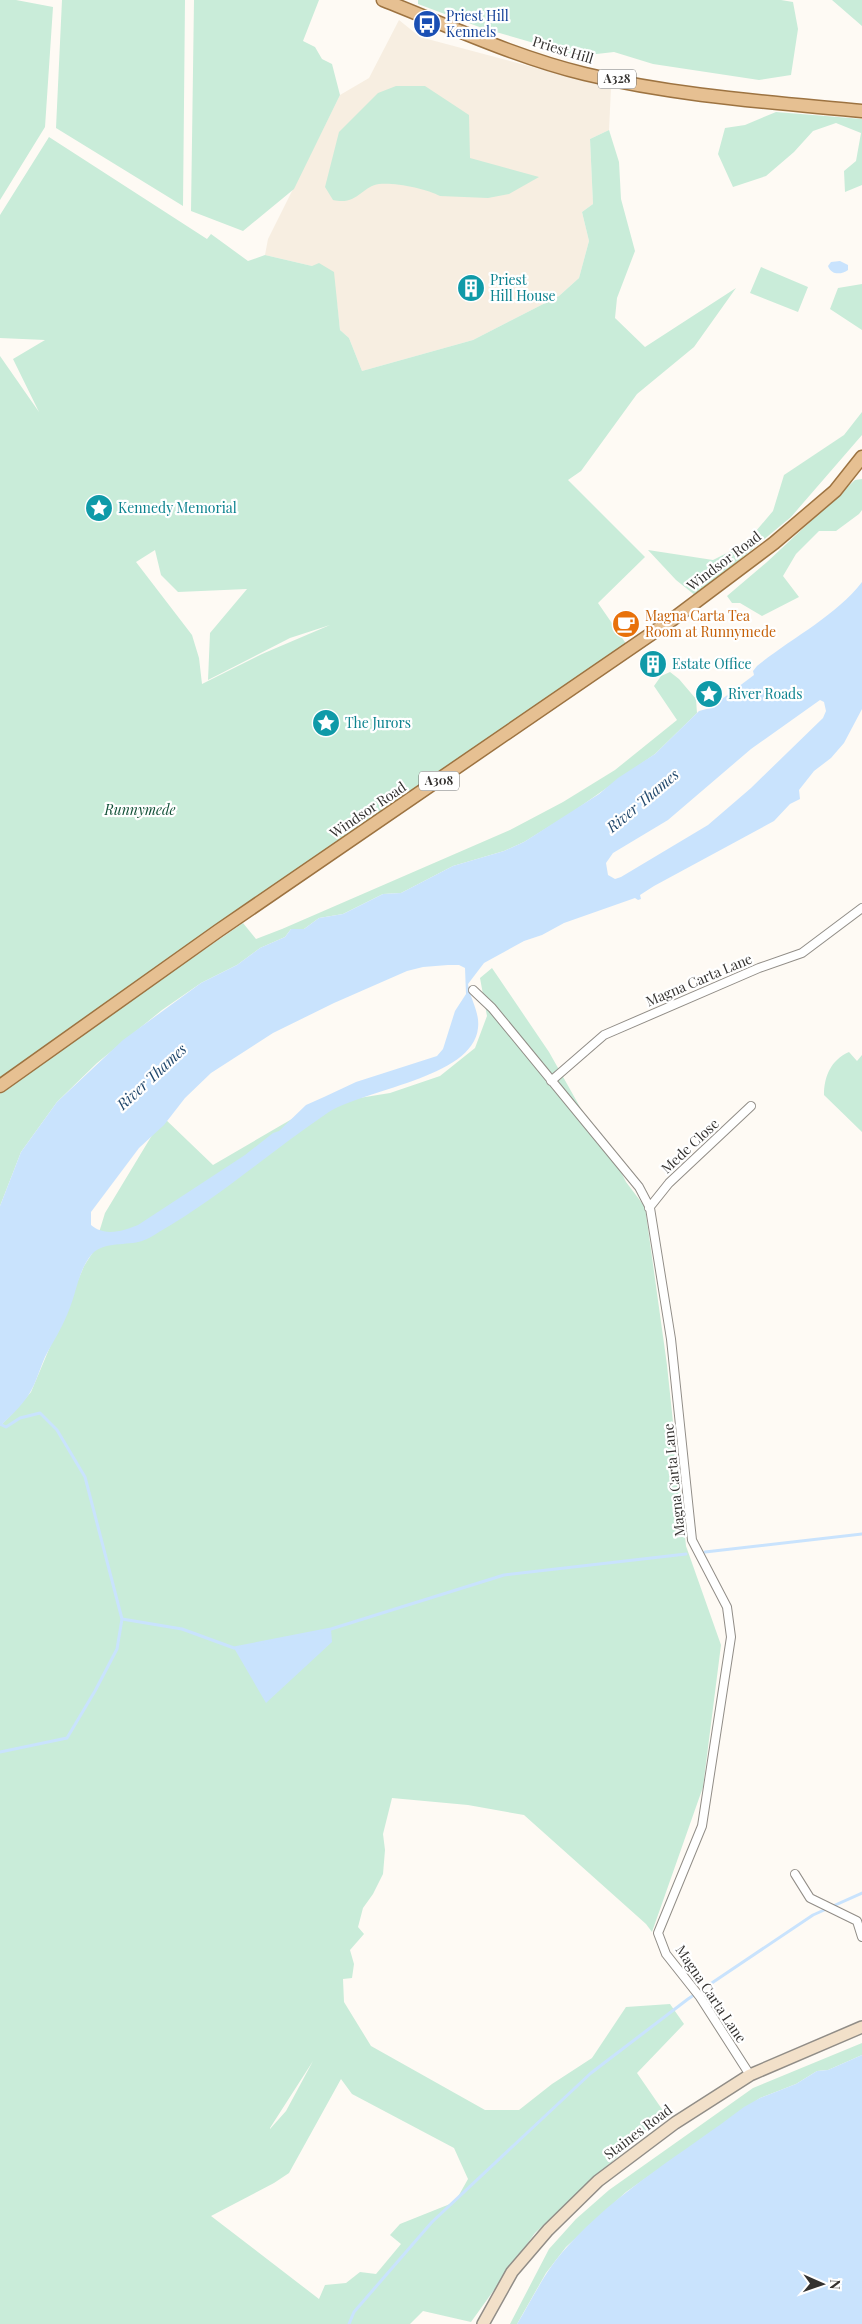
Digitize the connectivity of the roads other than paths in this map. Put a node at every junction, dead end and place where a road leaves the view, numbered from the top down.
1 (383, 0) edge
2 (862, 111) edge
3 (862, 457) edge
4 (862, 908) edge
5 (473, 990) dead end
6 (551, 1082) junction
7 (0, 1086) edge
8 (751, 1106) dead end
9 (649, 1208) junction
10 (795, 1874) dead end
11 (862, 1937) edge
12 (862, 2027) edge
13 (750, 2075) junction
14 (483, 2324) edge

1 - 2 main road, Priest Hill / A328
3 - 7 main road, Windsor Road / A308
4 - 6 street, Magna Carta Lane
5 - 6 street, Magna Carta Lane
6 - 9 street, Magna Carta Lane
8 - 9 street, Mede Close
9 - 13 street, Magna Carta Lane
10 - 11 street
12 - 13 main road, Staines Road
13 - 14 main road, Staines Road

